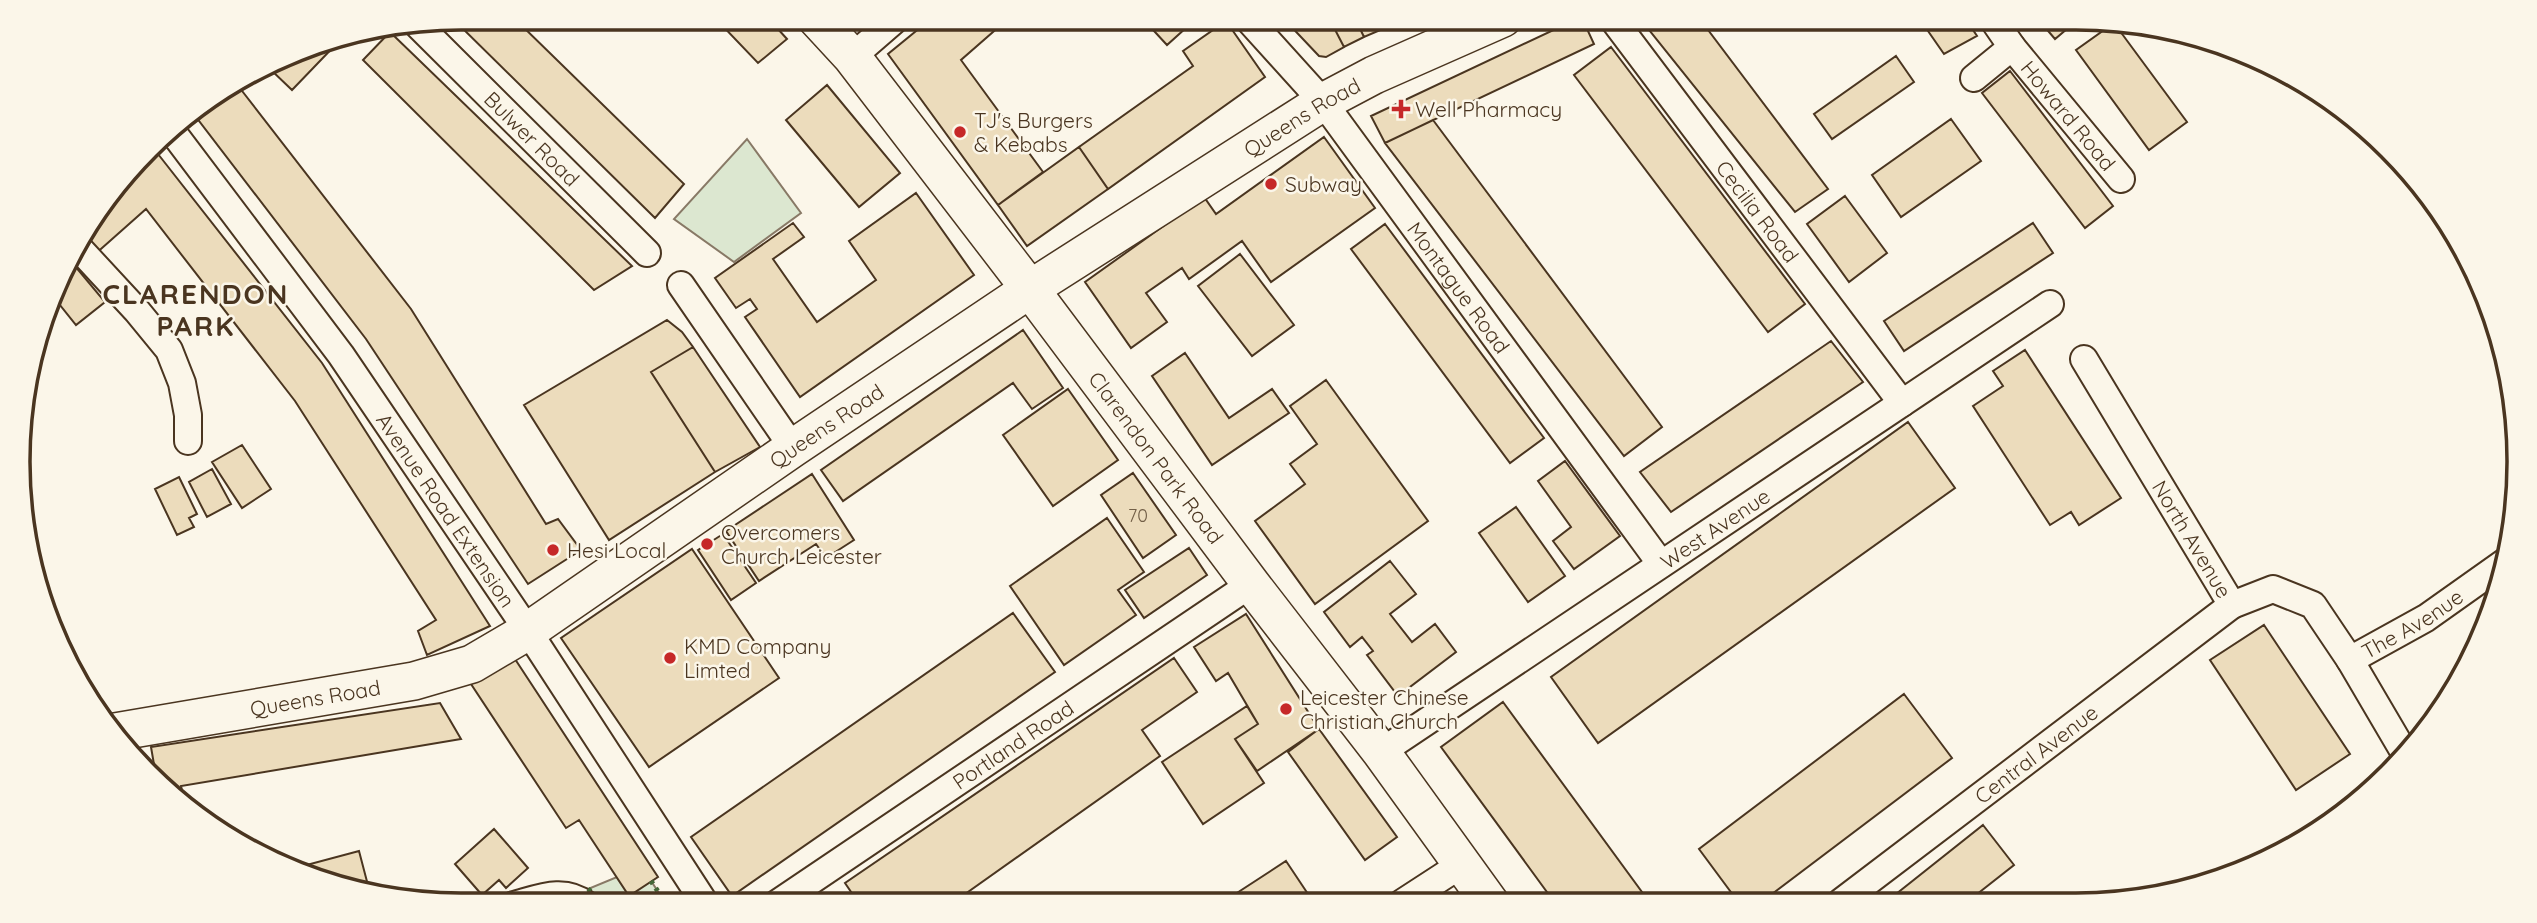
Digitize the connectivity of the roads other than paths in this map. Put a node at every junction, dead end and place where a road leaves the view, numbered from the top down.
1 (827, 30) edge
2 (883, 30) edge
3 (1258, 30) edge
4 (1476, 30) edge
5 (1621, 30) edge
6 (2000, 30) edge
7 (425, 32) edge
8 (2012, 47) junction
9 (852, 57) junction
10 (1973, 78) dead end
11 (1323, 102) junction
12 (176, 138) edge
13 (2121, 179) dead end
14 (84, 253) edge
15 (647, 253) dead end
16 (681, 285) dead end
17 (1030, 289) junction
18 (2050, 304) dead end
19 (2084, 359) dead end
20 (1902, 403) junction
21 (188, 441) dead end
22 (793, 448) junction
23 (1661, 564) junction
24 (2494, 570) edge
25 (1251, 584) junction
26 (2232, 605) junction
27 (527, 631) junction
28 (2350, 660) junction
29 (124, 730) edge
30 (2400, 746) edge
31 (1381, 752) junction
32 (1462, 864) junction
33 (698, 893) edge
34 (793, 893) edge
35 (1417, 893) edge
36 (1483, 893) edge
37 (1853, 893) edge

1 - 9 street, Clarendon Park Road
2 - 9 street
3 - 11 street, Montague Road
4 - 11 street, Queens Road
5 - 20 street, Cecilia Road
6 - 8 street, Howard Road
7 - 15 street, Bulwer Road
8 - 10 street
8 - 13 street, Howard Road
9 - 17 street, Clarendon Park Road
11 - 17 street, Queens Road
11 - 23 street, Montague Road
12 - 27 street, Avenue Road Extension
14 - 21 street
16 - 22 street
17 - 22 street, Queens Road
17 - 25 street, Clarendon Park Road
18 - 20 street, West Avenue
19 - 26 street, North Avenue
20 - 23 street, West Avenue
22 - 27 street, Queens Road
23 - 31 street, West Avenue
24 - 28 street, The Avenue
25 - 31 street, Clarendon Park Road
25 - 34 street, Portland Road
26 - 28 street, North Avenue
26 - 37 street, Central Avenue
27 - 29 street, Queens Road
27 - 33 street, Avenue Road Extension
28 - 30 street, North Avenue
31 - 32 street, Clarendon Park Road
32 - 35 street
32 - 36 street, Clarendon Park Road

